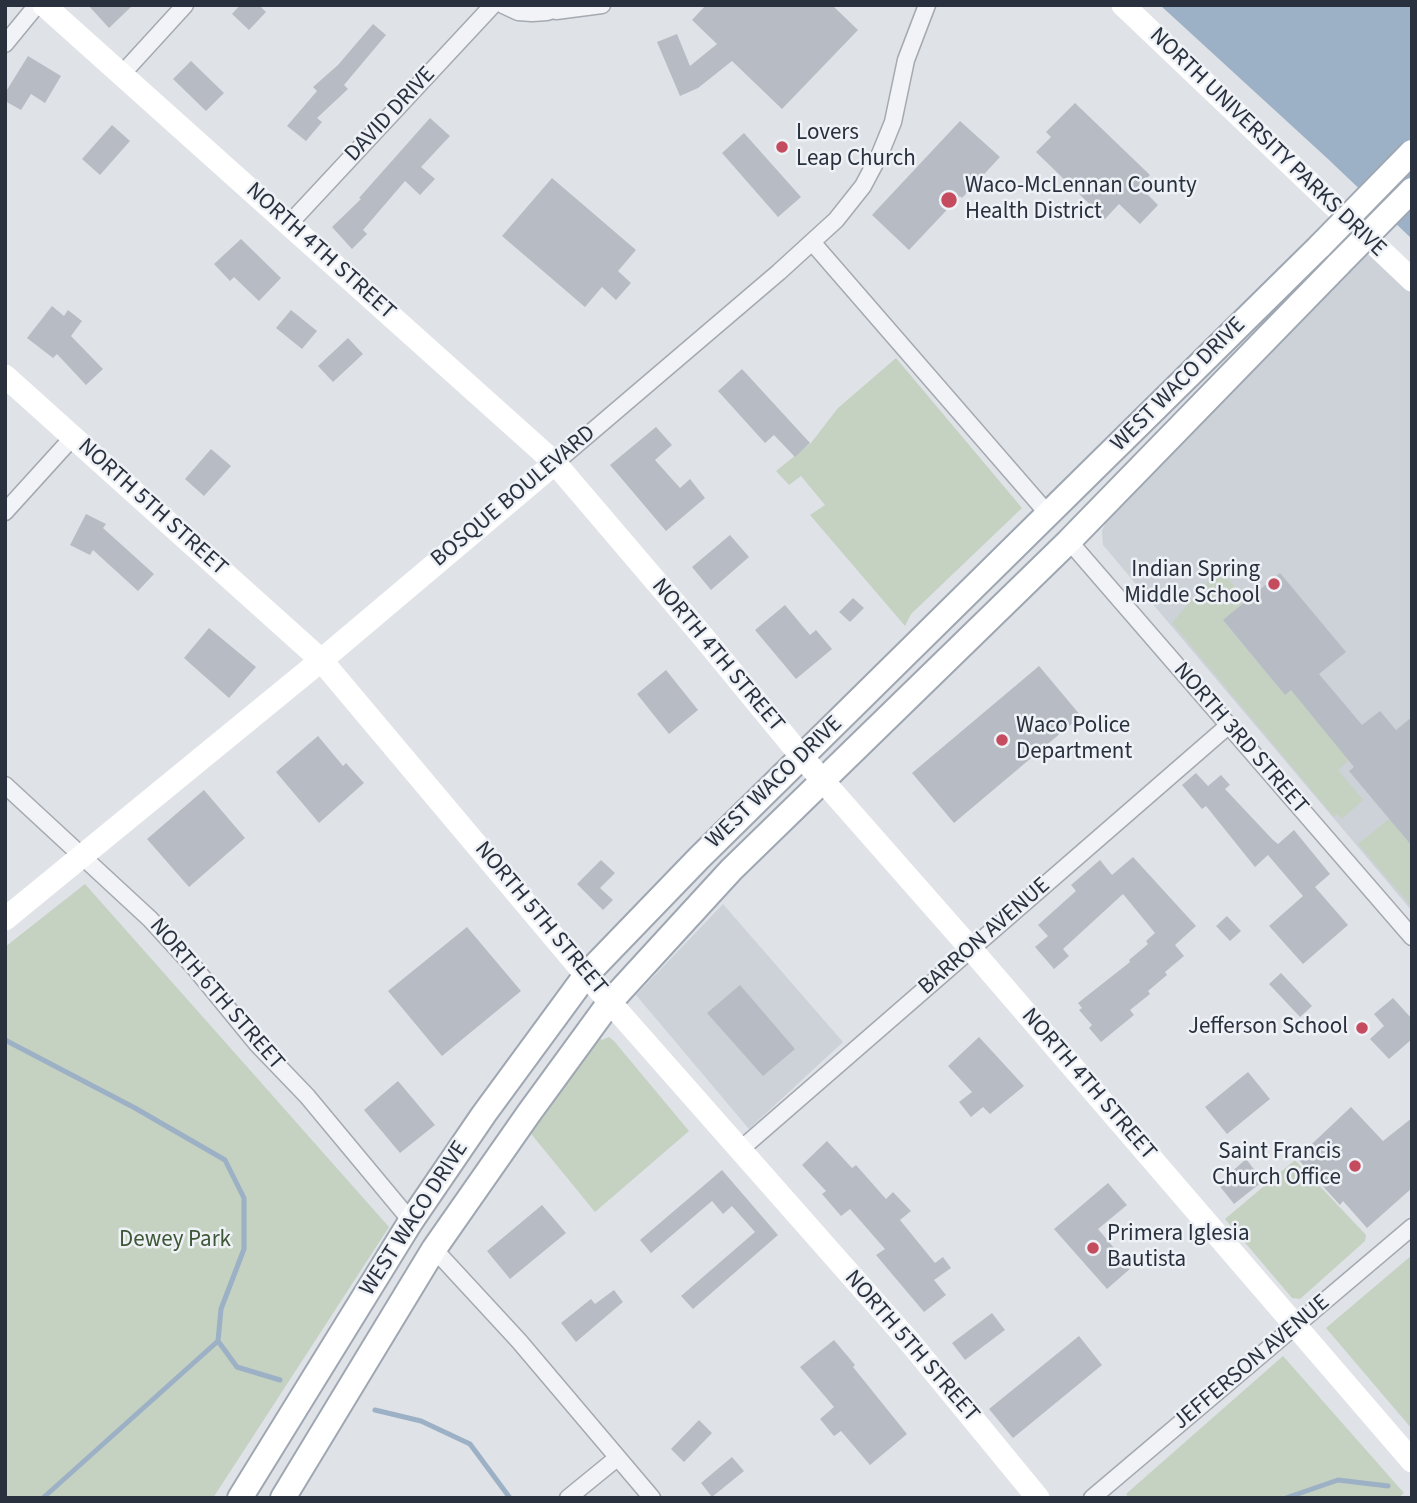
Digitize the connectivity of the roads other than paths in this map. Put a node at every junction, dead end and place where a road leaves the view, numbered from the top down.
1 (37, 5) edge
2 (44, 5) edge
3 (185, 5) edge
4 (493, 5) edge
5 (503, 5) edge
6 (567, 5) edge
7 (602, 5) edge
8 (927, 5) edge
9 (1123, 5) edge
10 (547, 12) junction
11 (5, 44) edge
12 (122, 75) junction
13 (1412, 152) edge
14 (1412, 190) edge
15 (289, 224) junction
16 (812, 242) junction
17 (1412, 279) edge
18 (5, 376) edge
19 (73, 437) junction
20 (555, 463) junction
21 (5, 512) edge
22 (1049, 515) junction
23 (1069, 541) junction
24 (321, 660) junction
25 (1229, 725) junction
26 (802, 757) junction
27 (823, 781) junction
28 (5, 785) edge
29 (83, 855) junction
30 (5, 919) edge
31 (1412, 937) edge
32 (971, 950) junction
33 (586, 975) junction
34 (610, 1002) junction
35 (741, 1149) junction
36 (411, 1221) junction
37 (1412, 1227) edge
38 (435, 1250) junction
39 (1296, 1326) junction
40 (617, 1458) junction
41 (1412, 1461) edge
42 (240, 1498) edge
43 (283, 1498) edge
44 (568, 1498) edge
45 (652, 1498) edge
46 (1038, 1498) edge
47 (1092, 1498) edge

1 - 11 street
2 - 12 main road, NORTH 4TH STREET
3 - 12 street
4 - 15 street, DAVID DRIVE
5 - 10 street
6 - 10 street
7 - 10 street
8 - 16 street, BOSQUE BOULEVARD
9 - 17 main road, NORTH UNIVERSITY PARKS DRIVE
12 - 15 main road, NORTH 4TH STREET
13 - 22 main road, WEST WACO DRIVE, bridge
14 - 23 main road, WEST WACO DRIVE, bridge
15 - 20 main road, NORTH 4TH STREET
16 - 20 street, BOSQUE BOULEVARD
16 - 22 street
18 - 19 main road, NORTH 5TH STREET
19 - 21 street
19 - 24 main road, NORTH 5TH STREET
20 - 24 main road, BOSQUE BOULEVARD
20 - 26 main road, NORTH 4TH STREET
22 - 26 main road, WEST WACO DRIVE
23 - 25 street, NORTH 3RD STREET
23 - 27 main road, WEST WACO DRIVE
24 - 29 main road, BOSQUE BOULEVARD
24 - 33 main road, NORTH 5TH STREET
25 - 31 street, NORTH 3RD STREET
25 - 32 street, BARRON AVENUE
26 - 27 main road, NORTH 4TH STREET
26 - 33 main road, WEST WACO DRIVE
27 - 32 main road, NORTH 4TH STREET
27 - 34 main road, WEST WACO DRIVE
28 - 29 street, NORTH 6TH STREET
29 - 30 main road, BOSQUE BOULEVARD
29 - 36 street, NORTH 6TH STREET
32 - 35 street, BARRON AVENUE
32 - 39 main road, NORTH 4TH STREET
33 - 34 main road, NORTH 5TH STREET
33 - 36 main road, WEST WACO DRIVE
34 - 35 main road, NORTH 5TH STREET
34 - 38 main road, WEST WACO DRIVE
35 - 46 main road, NORTH 5TH STREET
36 - 42 main road, WEST WACO DRIVE
37 - 39 street, JEFFERSON AVENUE
38 - 40 street
38 - 43 main road, WEST WACO DRIVE
39 - 41 main road, NORTH 4TH STREET
39 - 47 street, JEFFERSON AVENUE
40 - 44 street
40 - 45 street

